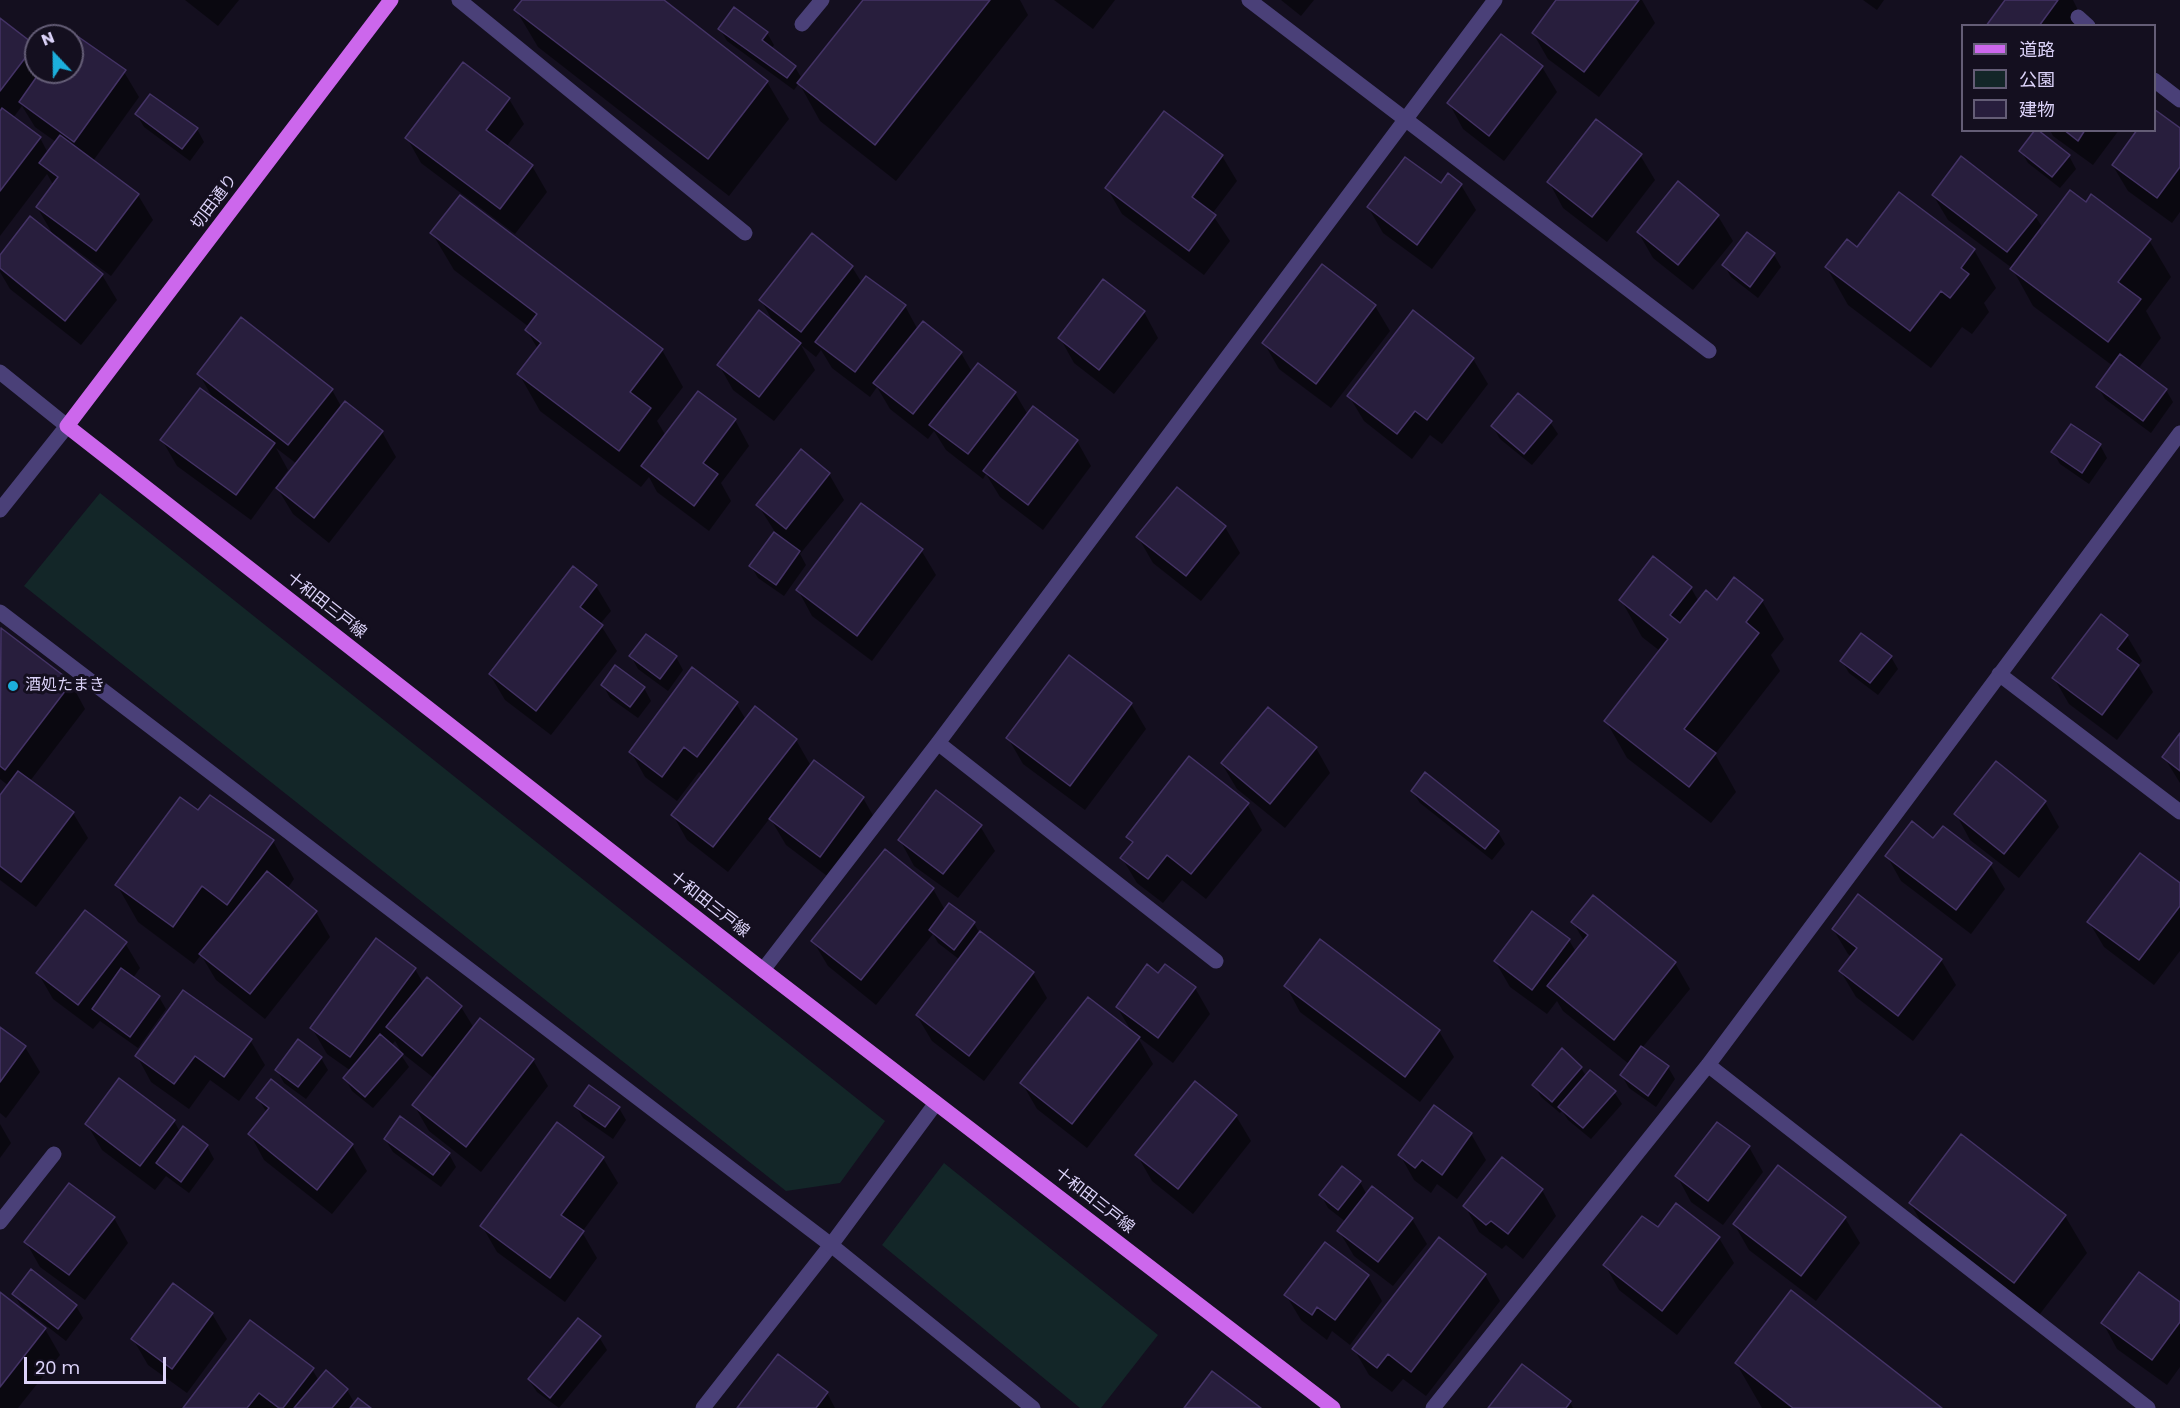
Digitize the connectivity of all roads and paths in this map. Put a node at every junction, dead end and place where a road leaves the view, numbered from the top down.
1 (391, 0) edge
2 (459, 0) edge
3 (822, 0) edge
4 (1249, 0) edge
5 (1495, 0) edge
6 (802, 24) dead end
7 (2156, 82) edge
8 (2180, 100) edge
9 (1404, 118) junction
10 (744, 233) dead end
11 (1709, 351) dead end
12 (0, 372) edge
13 (67, 426) junction
14 (2180, 433) edge
15 (0, 510) edge
16 (0, 612) edge
17 (1999, 674) junction
18 (938, 744) junction
19 (2180, 813) edge
20 (1216, 961) dead end
21 (763, 970) junction
22 (1708, 1065) junction
23 (936, 1102) junction
24 (54, 1154) dead end
25 (0, 1222) edge
26 (831, 1245) junction
27 (703, 1408) edge
28 (1033, 1408) edge
29 (1333, 1408) edge
30 (1433, 1408) edge
31 (2148, 1408) edge

1 - 13 main road, 切田通り
2 - 10 street
3 - 6 street
4 - 9 street
5 - 9 street
7 - 8 street
9 - 11 street
9 - 18 street
12 - 13 street
13 - 15 street
13 - 21 main road, 十和田三戸線
14 - 17 street
16 - 26 street
17 - 19 street
17 - 22 street
18 - 20 street
18 - 21 street
21 - 23 main road, 十和田三戸線
22 - 30 street
22 - 31 street
23 - 26 street
23 - 29 main road, 十和田三戸線
24 - 25 street
26 - 27 street
26 - 28 street

